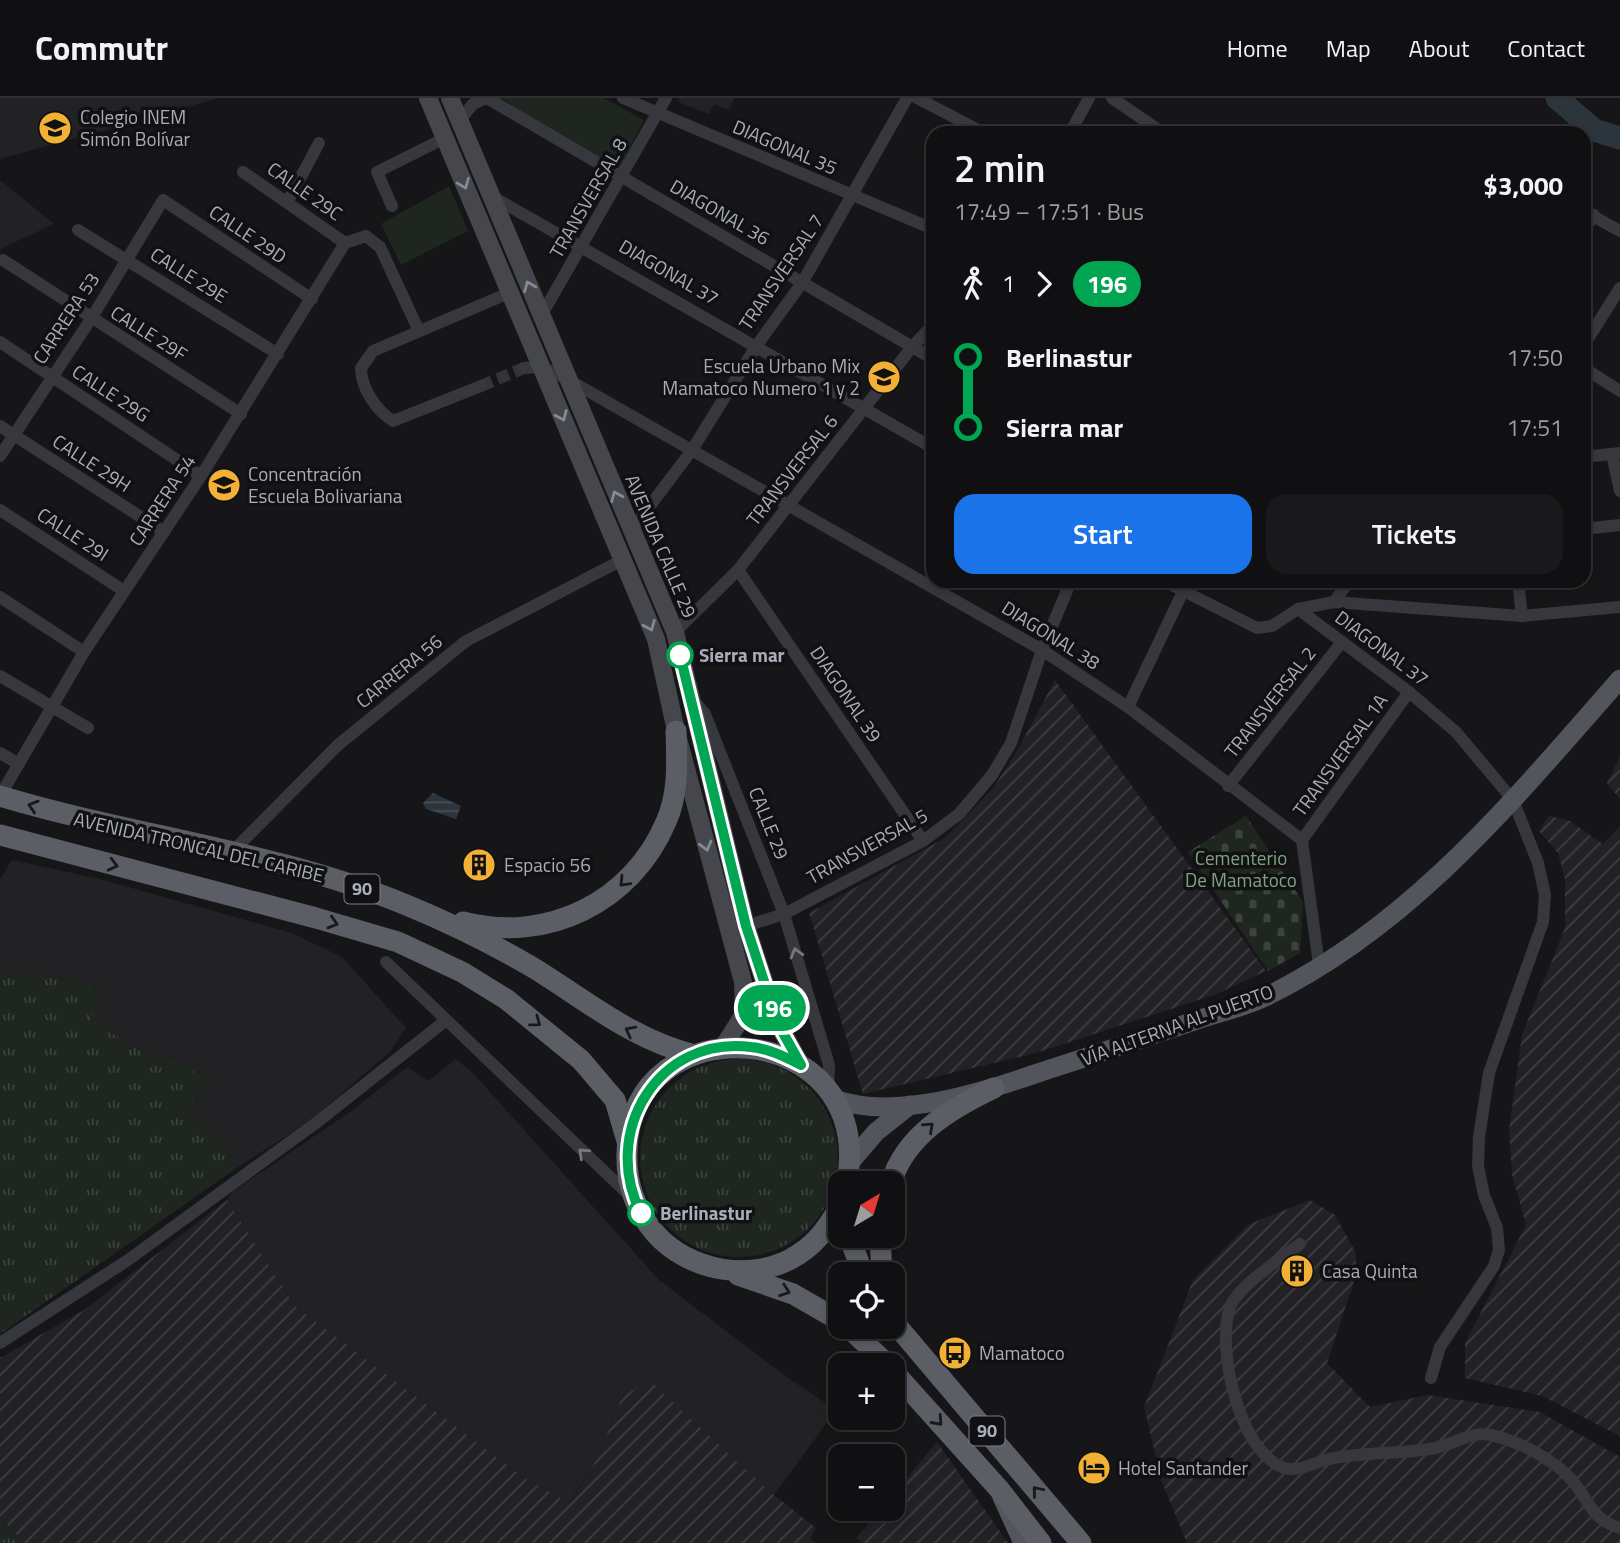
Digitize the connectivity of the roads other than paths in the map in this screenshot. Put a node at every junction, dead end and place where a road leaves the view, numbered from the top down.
1 (428, 98) edge
2 (450, 98) edge
3 (487, 98) edge
4 (623, 98) edge
5 (666, 98) edge
6 (906, 98) edge
7 (917, 98) edge
8 (1089, 98) edge
9 (1112, 98) edge
10 (657, 114) junction
11 (460, 120) junction
12 (971, 126) edge
13 (1074, 126) edge
14 (1153, 126) edge
15 (445, 138) junction
16 (319, 143) dead end
17 (243, 172) dead end
18 (623, 177) junction
19 (493, 197) junction
20 (853, 197) junction
21 (163, 200) joint
22 (288, 201) junction
23 (392, 206) dead end
24 (1591, 214) edge
25 (926, 226) edge
26 (1618, 229) edge
27 (78, 230) dead end
28 (345, 243) junction
29 (583, 246) junction
30 (126, 259) junction
31 (4, 260) dead end
32 (802, 283) junction
33 (1620, 288) edge
34 (509, 293) junction
35 (312, 299) junction
36 (541, 316) junction
37 (92, 319) junction
38 (419, 331) junction
39 (926, 332) edge
40 (1591, 334) edge
41 (0, 342) edge
42 (757, 345) junction
43 (912, 347) junction
44 (278, 354) junction
45 (926, 355) edge
46 (532, 368) junction
47 (1591, 372) edge
48 (51, 377) junction
49 (568, 379) junction
50 (481, 386) tunnel mouth
51 (1620, 391) edge
52 (865, 408) junction
53 (241, 414) junction
54 (0, 426) edge
55 (13, 434) junction
56 (926, 443) edge
57 (692, 450) junction
58 (1616, 453) edge
59 (0, 456) edge
60 (1591, 456) edge
61 (201, 476) junction
62 (1620, 491) edge
63 (788, 505) junction
64 (0, 510) edge
65 (1620, 525) edge
66 (1591, 527) edge
67 (631, 531) junction
68 (164, 532) junction
69 (622, 560) junction
70 (738, 570) junction
71 (926, 584) edge
72 (933, 588) edge
73 (1068, 588) edge
74 (1185, 588) edge
75 (1189, 588) edge
76 (1344, 588) edge
77 (1519, 588) edge
78 (124, 591) junction
79 (0, 597) edge
80 (1334, 602) junction
81 (1620, 607) edge
82 (1298, 610) junction
83 (1522, 616) junction
84 (675, 632) junction
85 (1342, 642) junction
86 (1042, 650) junction
87 (84, 652) junction
88 (0, 676) edge
89 (1620, 679) edge
90 (1409, 692) junction
91 (691, 698) junction
92 (1128, 707) junction
93 (50, 708) junction
94 (88, 728) dead end
95 (676, 731) junction
96 (0, 753) edge
97 (19, 764) junction
98 (1228, 786) junction
99 (0, 796) edge
100 (1513, 800) junction
101 (0, 835) edge
102 (1302, 840) junction
103 (923, 841) junction
104 (231, 854) junction
105 (404, 904) junction
106 (785, 914) junction
107 (746, 926) junction
108 (386, 962) dead end
109 (1319, 965) junction
110 (445, 1021) junction
111 (723, 1047) junction
112 (694, 1055) junction
113 (801, 1065) junction
114 (993, 1088) junction
115 (831, 1094) junction
116 (910, 1105) junction
117 (627, 1141) junction
118 (852, 1160) junction
119 (850, 1171) edge
120 (898, 1171) edge
121 (634, 1199) junction
122 (828, 1227) edge
123 (1300, 1244) dead end
124 (726, 1270) junction
125 (828, 1314) edge
126 (905, 1328) edge
127 (905, 1335) edge
128 (861, 1339) edge
129 (0, 1343) edge
130 (875, 1353) edge
131 (920, 1353) junction
132 (1431, 1378) dead end
133 (905, 1384) edge
134 (999, 1489) junction
135 (1620, 1528) edge
136 (1023, 1543) edge
137 (1041, 1543) edge
138 (1082, 1543) edge

1 - 15 main road
2 - 11 main road, AVENIDA CALLE 29
3 - 11 street, DIAGONAL 36
3 - 18 street, DIAGONAL 36
4 - 10 street, DIAGONAL 35
5 - 10 street, TRANSVERSAL 8
6 - 20 street, TRANSVERSAL 7
7 - 12 street
8 - 13 street
9 - 14 street
10 - 18 street, TRANSVERSAL 8
10 - 20 street, DIAGONAL 35
11 - 19 main road, AVENIDA CALLE 29
15 - 23 street
15 -> 34 main road
16 - 22 street
17 - 22 street, CALLE 29C
18 - 29 street, TRANSVERSAL 8
18 - 32 street, DIAGONAL 36
19 - 29 street, DIAGONAL 37
36 -> 19 main road, AVENIDA CALLE 29
20 - 25 street, DIAGONAL 35
20 - 32 street, TRANSVERSAL 7
21 - 30 street, CARRERA 53
21 - 35 street, CALLE 29D
22 - 28 street, CALLE 29C
24 - 26 street
27 - 30 street, CALLE 29E
28 - 35 street, CARRERA 54
28 - 38 street
29 - 36 street, TRANSVERSAL 8
29 - 42 street, DIAGONAL 37
30 - 37 street, CARRERA 53
30 - 44 street, CALLE 29E
31 - 37 street, CALLE 29F
32 - 42 street, TRANSVERSAL 7
32 - 43 street, DIAGONAL 36
33 - 40 street
34 - 38 street
34 - 46 main road
35 - 44 street, CARRERA 54
36 - 49 main road, AVENIDA CALLE 29
37 - 48 street, CARRERA 53
37 - 53 street, CALLE 29F
38 - 50 street
39 - 43 street, TRANSVERSAL 6
41 - 48 street, CALLE 29G
42 - 52 street, DIAGONAL 37
42 - 57 street, TRANSVERSAL 7
43 - 45 street, DIAGONAL 36
43 - 52 street, TRANSVERSAL 6
44 - 53 street, CARRERA 54
46 - 49 street, DIAGONAL 38
46 -> 69 main road
47 - 51 street
48 - 55 street, CARRERA 53
48 - 61 street, CALLE 29G
49 - 57 street, DIAGONAL 38
67 -> 49 main road, AVENIDA CALLE 29
52 - 56 street, DIAGONAL 37
52 - 63 street, TRANSVERSAL 6
53 - 61 street, CARRERA 54
54 - 55 street, CALLE 29H
55 - 59 street, CARRERA 53
55 - 68 street, CALLE 29H
57 - 63 street, DIAGONAL 38
57 - 67 street, TRANSVERSAL 7
58 - 60 street
58 - 62 street
61 - 68 street, CARRERA 54
63 - 70 street, TRANSVERSAL 6
63 - 71 street, DIAGONAL 38
64 - 78 street, CALLE 29I
65 - 66 street
67 - 84 main road, AVENIDA CALLE 29
68 - 78 street, CARRERA 54
69 -> 95 main road
69 - 104 street, CARRERA 56
70 - 84 street, TRANSVERSAL 6
70 - 103 street, DIAGONAL 39
72 - 86 street, DIAGONAL 38
73 - 86 street, TRANSVERSAL 5
74 - 92 street
75 - 82 street
76 - 80 street
77 - 83 street
78 - 87 street, CARRERA 54
79 - 87 street
80 - 82 street
80 - 83 street
81 - 83 street
82 - 85 street, DIAGONAL 37
84 - 91 main road, AVENIDA CALLE 29
85 - 90 street, DIAGONAL 37
85 - 98 street, TRANSVERSAL 2
86 - 92 street, DIAGONAL 38
86 - 103 street, TRANSVERSAL 5
87 - 93 street, CARRERA 54
88 - 93 street
89 - 100 main road, VÍA ALTERNA AL PUERTO
90 - 100 street, DIAGONAL 37
90 - 102 street, TRANSVERSAL 1A
91 - 106 street, CALLE 29
91 - 107 main road, AVENIDA CALLE 29
92 - 98 street, DIAGONAL 38
93 - 94 street
93 - 97 street, CARRERA 54
95 -> 105 highway
95 -> 111 main road
96 - 97 street
97 - 99 street, CARRERA 54
98 - 102 street, DIAGONAL 38
104 -> 99 highway, AVENIDA TRONCAL DEL CARIBE / 90
100 - 109 main road, VÍA ALTERNA AL PUERTO
100 - 132 street, DIAGONAL 37
101 -> 117 highway, AVENIDA TRONCAL DEL CARIBE / 90
102 - 109 street
103 - 106 street, TRANSVERSAL 5
104 - 105 highway, AVENIDA TRONCAL DEL CARIBE / 90
112 -> 105 highway, AVENIDA TRONCAL DEL CARIBE / 90
106 - 107 street, TRANSVERSAL 5
115 -> 106 street, CALLE 29
107 - 113 main road, AVENIDA CALLE 29
108 - 110 street
109 - 114 main road, VÍA ALTERNA AL PUERTO
121 -> 110 street
110 - 129 street
111 - 112 highway, 90
111 - 113 highway, 90
112 - 117 highway, 90
113 - 115 highway, 90
114 - 116 main road, VÍA ALTERNA AL PUERTO
120 -> 114 highway
115 - 116 main road, VÍA ALTERNA AL PUERTO
115 - 118 highway, 90
116 - 118 main road, VÍA ALTERNA AL PUERTO
117 - 121 highway, 90
118 - 119 highway, 90
121 - 124 highway, 90
122 - 124 highway, 90
123 - 135 street
124 -> 125 highway, 90
126 - 131 highway
127 - 131 highway, 90
128 - 130 highway
138 -> 131 highway, 90
133 -> 134 highway, 90
134 - 136 main road
134 - 137 highway, 90

